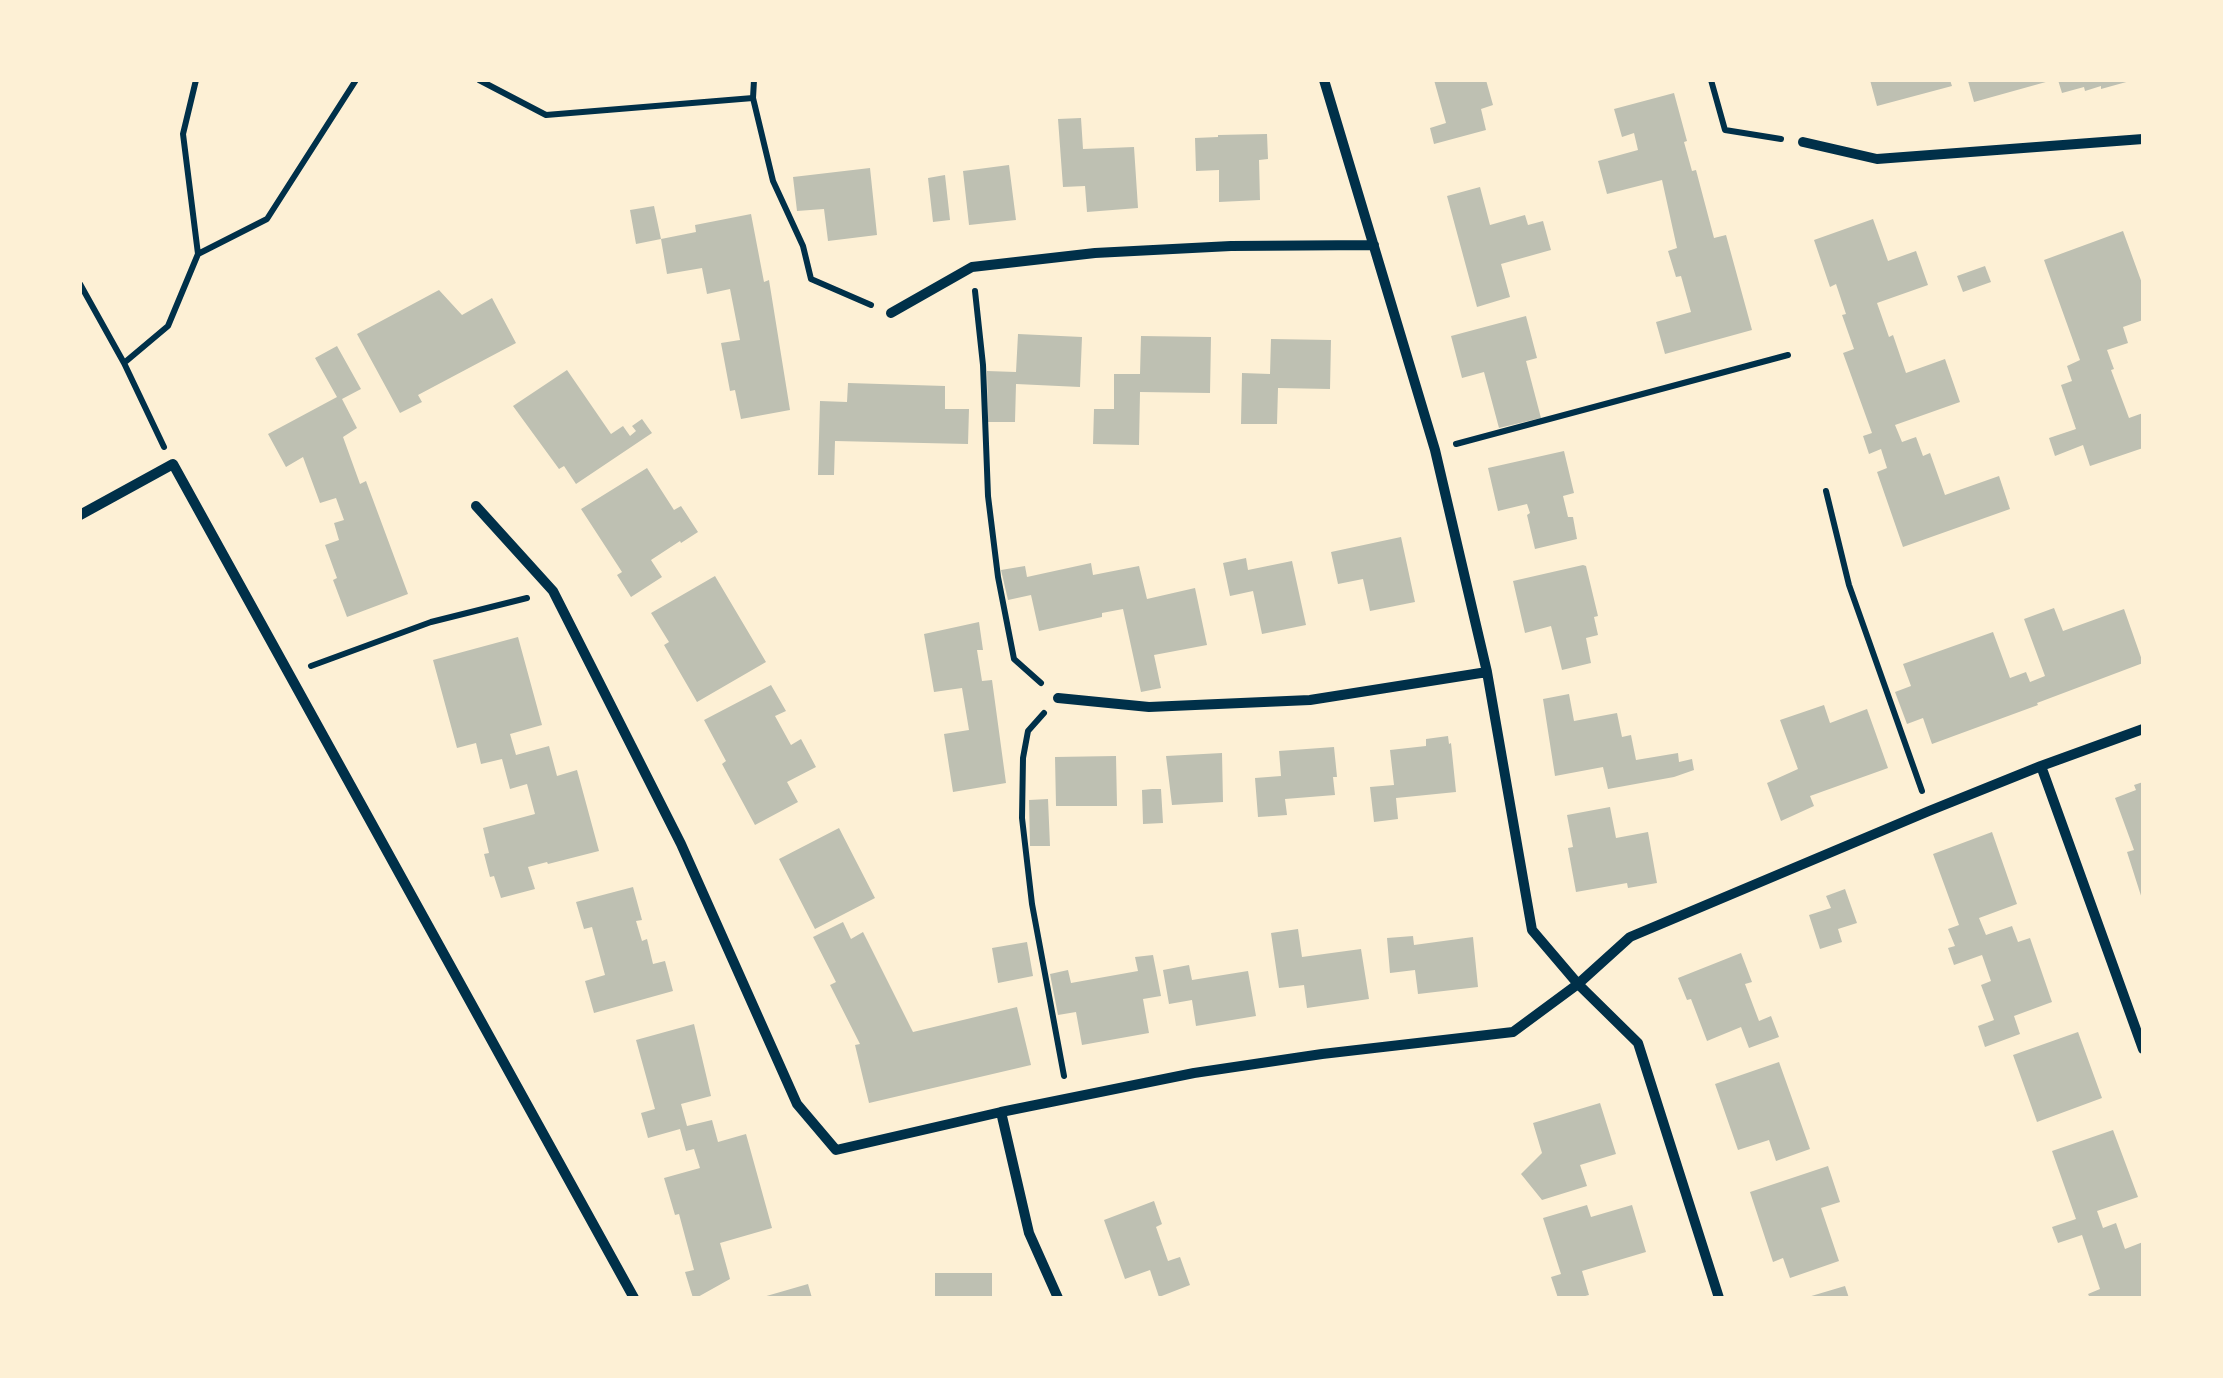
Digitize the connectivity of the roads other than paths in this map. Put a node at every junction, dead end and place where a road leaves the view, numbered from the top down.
1 (1324, 80) edge
2 (2143, 139) edge
3 (1803, 142) road end
4 (1374, 246) junction
5 (891, 314) road end
6 (476, 506) dead end
7 (80, 515) edge
8 (1487, 672) junction
9 (1058, 698) road end
10 (2143, 728) edge
11 (2040, 766) junction
12 (1578, 984) junction
13 (2143, 1049) edge
14 (1001, 1112) junction
15 (634, 1298) edge
16 (1058, 1298) edge
17 (1719, 1298) edge

1 - 4 street
2 - 3 street
4 - 5 street
4 - 8 street
6 - 14 street
7 - 15 street
8 - 9 street
8 - 12 street
10 - 11 street
11 - 12 street
11 - 13 street
12 - 14 street
12 - 17 street
14 - 16 street

